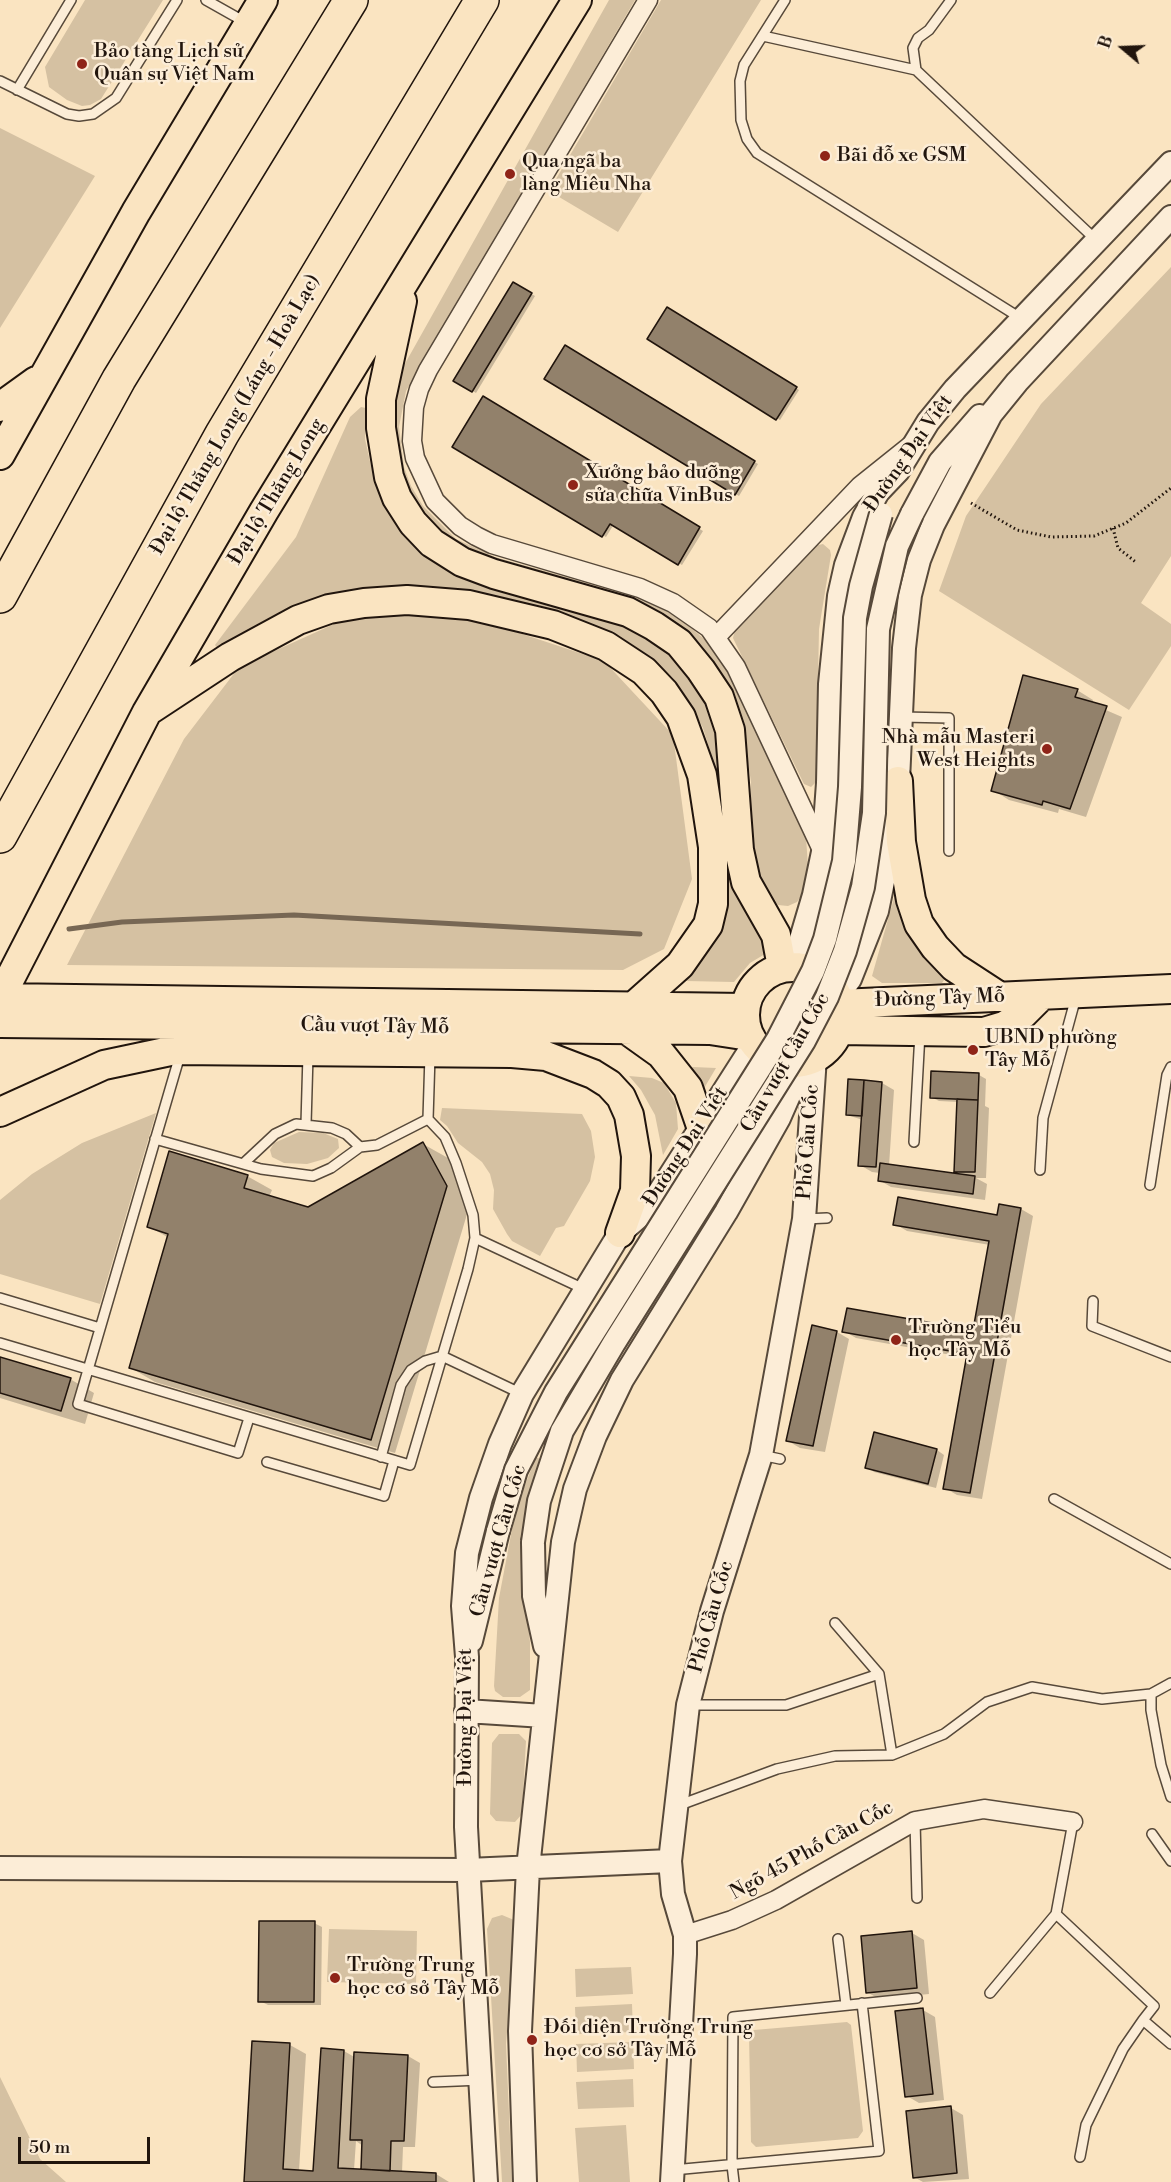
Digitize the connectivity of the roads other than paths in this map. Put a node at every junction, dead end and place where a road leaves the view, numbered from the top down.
1 (71, 0) edge
2 (177, 0) edge
3 (206, 0) edge
4 (263, 0) edge
5 (351, 0) edge
6 (482, 0) edge
7 (576, 0) edge
8 (648, 0) edge
9 (785, 0) edge
10 (951, 0) edge
11 (249, 24) junction
12 (763, 36) junction
13 (916, 70) junction
14 (0, 81) edge
15 (17, 90) junction
16 (1171, 163) edge
17 (1171, 217) edge
18 (1098, 241) junction
19 (406, 281) junction
20 (1024, 320) junction
21 (43, 377) junction
22 (1017, 382) junction
23 (0, 407) edge
24 (916, 441) junction
25 (0, 455) edge
26 (898, 471) junction
27 (0, 596) edge
28 (717, 636) junction
29 (147, 712) junction
30 (900, 717) junction
31 (898, 781) junction
32 (0, 836) edge
33 (949, 850) dead end
34 (823, 852) junction
35 (787, 967) junction
36 (1171, 989) edge
37 (1077, 994) junction
38 (1041, 996) junction
39 (999, 997) junction
40 (0, 998) edge
41 (745, 1008) junction
42 (838, 1010) junction
43 (583, 1018) junction
44 (630, 1018) junction
45 (0, 1023) edge
46 (921, 1032) junction
47 (752, 1040) junction
48 (181, 1051) junction
49 (309, 1052) junction
50 (430, 1053) junction
51 (809, 1059) junction
52 (1171, 1067) edge
53 (0, 1112) edge
54 (428, 1119) junction
55 (306, 1124) junction
56 (701, 1126) junction
57 (155, 1139) junction
58 (914, 1142) dead end
59 (360, 1147) junction
60 (244, 1163) junction
61 (1040, 1170) dead end
62 (1150, 1185) dead end
63 (827, 1218) dead end
64 (804, 1219) junction
65 (620, 1233) junction
66 (475, 1238) junction
67 (585, 1290) junction
68 (0, 1298) edge
69 (1093, 1301) dead end
70 (100, 1328) junction
71 (0, 1343) edge
72 (442, 1356) junction
73 (1171, 1357) edge
74 (87, 1369) junction
75 (522, 1394) junction
76 (249, 1418) junction
77 (381, 1457) junction
78 (394, 1461) junction
79 (267, 1462) dead end
80 (1054, 1499) dead end
81 (1171, 1564) edge
82 (835, 1623) dead end
83 (467, 1657) junction
84 (549, 1665) junction
85 (879, 1674) junction
86 (1171, 1683) edge
87 (1151, 1694) junction
88 (687, 1705) junction
89 (466, 1711) junction
90 (544, 1716) junction
91 (892, 1755) junction
92 (1171, 1797) edge
93 (677, 1806) junction
94 (915, 1821) junction
95 (1073, 1822) joint
96 (1152, 1834) dead end
97 (670, 1861) junction
98 (1171, 1861) edge
99 (0, 1868) edge
100 (528, 1868) junction
101 (468, 1870) junction
102 (917, 1898) dead end
103 (1056, 1914) junction
104 (685, 1935) junction
105 (838, 1939) dead end
106 (990, 1993) dead end
107 (917, 1998) dead end
108 (862, 2003) junction
109 (846, 2005) junction
110 (1143, 2020) junction
111 (1171, 2044) edge
112 (481, 2080) junction
113 (434, 2082) dead end
114 (1080, 2157) dead end
115 (732, 2165) junction
116 (673, 2176) edge
117 (486, 2182) edge
118 (525, 2182) edge
119 (734, 2182) edge

1 - 15 lane
2 - 15 lane
3 - 11 lane
4 - 11 main road
5 - 27 highway
6 - 32 highway, Đại lộ Thăng Long (Láng - Hoà Lạc)
7 - 19 main road, Đại lộ Thăng Long
8 - 28 street
9 - 12 lane
10 - 13 lane
11 - 21 main road
12 - 13 lane
12 - 20 lane
13 - 18 lane
14 - 15 lane
16 - 18 street, Đường Đại Việt
17 - 22 street
18 - 20 street, Đường Đại Việt
19 - 29 main road, Đại lộ Thăng Long
19 - 35 main road
20 - 24 street, Đường Đại Việt
21 - 23 main road
21 - 25 main road
22 - 30 street
22 - 84 street, Cầu vượt Cầu Cốc, bridge
24 - 26 street, Đường Đại Việt
24 - 28 street
26 - 34 street, Đường Đại Việt
26 - 83 street, Cầu vượt Cầu Cốc, bridge
28 - 34 street
29 - 40 main road, Đại lộ Thăng Long
29 - 44 main road
30 - 31 street
30 - 33 lane
31 - 39 main road
31 - 42 street
34 - 35 street, Đường Đại Việt
35 - 41 main road
35 - 42 main road
36 - 37 main road, Đường Tây Mỗ
37 - 38 main road, Đường Tây Mỗ
37 - 61 lane
38 - 39 main road, Đường Tây Mỗ
38 - 46 main road, Đường Tây Mỗ
39 - 42 main road, Đường Tây Mỗ
40 - 43 main road, Cầu vượt Tây Mỗ
41 - 44 main road, Cầu vượt Tây Mỗ
41 - 47 main road
42 - 46 main road, Đường Tây Mỗ
42 - 51 main road
43 - 44 main road, Cầu vượt Tây Mỗ
43 - 45 main road, Cầu vượt Tây Mỗ
44 - 47 main road, Cầu vượt Tây Mỗ
44 - 56 main road
46 - 58 lane
47 - 51 main road
47 - 56 street, Đường Đại Việt
48 - 49 main road
48 - 53 main road
48 - 57 lane
49 - 50 main road
49 - 55 lane
50 - 54 lane
50 - 65 main road
51 - 64 street, Phố Cầu Cốc
51 - 84 street
52 - 62 lane
54 - 59 lane
54 - 66 lane
55 - 59 lane
55 - 60 lane
56 - 65 street, Đường Đại Việt
57 - 60 lane
57 - 70 lane
59 - 60 lane
63 - 64 lane
64 - 88 street, Phố Cầu Cốc
65 - 67 street, Đường Đại Việt
66 - 67 lane
66 - 72 lane
67 - 75 street, Đường Đại Việt
68 - 70 lane
69 - 73 lane
70 - 74 lane
71 - 74 lane
72 - 75 lane
72 - 77 lane
72 - 78 lane
74 - 76 lane
74 - 76 lane
75 - 83 street, Đường Đại Việt
76 - 77 lane
77 - 78 lane
78 - 79 lane
80 - 81 lane
82 - 85 lane
83 - 89 street, Đường Đại Việt
84 - 90 street
85 - 88 lane
85 - 91 lane
86 - 87 lane
87 - 91 lane
87 - 92 lane
88 - 93 street, Phố Cầu Cốc
89 - 90 street
89 - 101 street, Đường Đại Việt
90 - 100 street
91 - 93 lane
93 - 97 street, Phố Cầu Cốc
94 - 95 street, Ngõ 45 Phố Cầu Cốc
94 - 102 lane
94 - 104 street, Ngõ 45 Phố Cầu Cốc
95 - 103 lane, Ngõ 45 Phố Cầu Cốc
96 - 98 lane
97 - 100 street
97 - 104 street, Phố Cầu Cốc
99 - 101 street
100 - 101 street
100 - 118 street
101 - 112 street, Đường Đại Việt
103 - 106 lane
103 - 110 lane
104 - 116 street, Phố Cầu Cốc
105 - 109 lane
107 - 108 lane
108 - 109 lane
108 - 115 lane
109 - 115 lane
110 - 111 lane
110 - 114 lane
112 - 113 lane
112 - 117 street, Đường Đại Việt
115 - 116 lane
115 - 119 lane

